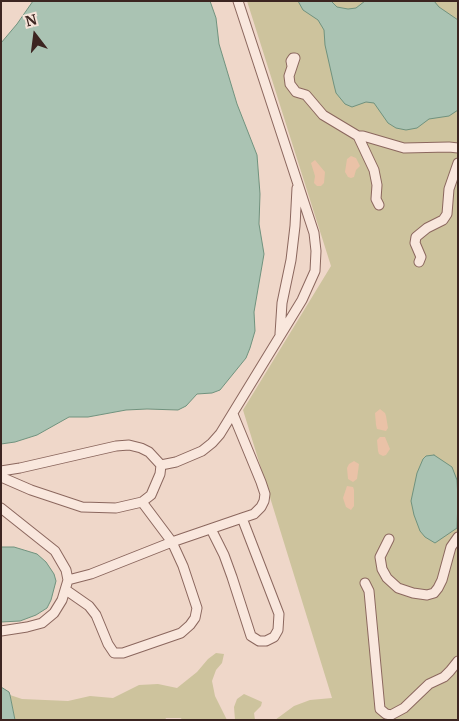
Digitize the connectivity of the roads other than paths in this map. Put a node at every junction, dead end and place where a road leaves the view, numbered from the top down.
1 (238, 1) edge
2 (292, 66) dead end
3 (358, 136) junction
4 (458, 148) edge
5 (458, 163) edge
6 (298, 183) junction
7 (378, 205) dead end
8 (419, 262) dead end
9 (280, 336) junction
10 (233, 414) junction
11 (161, 465) junction
12 (1, 470) edge
13 (1, 477) edge
14 (142, 502) junction
15 (1, 508) edge
16 (242, 518) junction
17 (211, 529) junction
18 (458, 537) edge
19 (389, 539) dead end
20 (172, 542) junction
21 (68, 580) junction
22 (365, 583) dead end
23 (66, 590) junction
24 (1, 631) edge
25 (458, 661) edge

1 - 6 lane
2 - 3 lane
3 - 4 lane
3 - 7 lane
5 - 8 lane
6 - 9 lane
6 - 9 lane
9 - 10 lane
10 - 11 lane
10 - 16 lane
11 - 12 lane
11 - 14 lane
13 - 14 lane
14 - 20 lane
15 - 21 lane
16 - 17 lane
16 - 17 lane
17 - 20 lane
18 - 19 lane
20 - 21 lane
20 - 23 lane
21 - 23 lane
22 - 25 lane
23 - 24 lane

